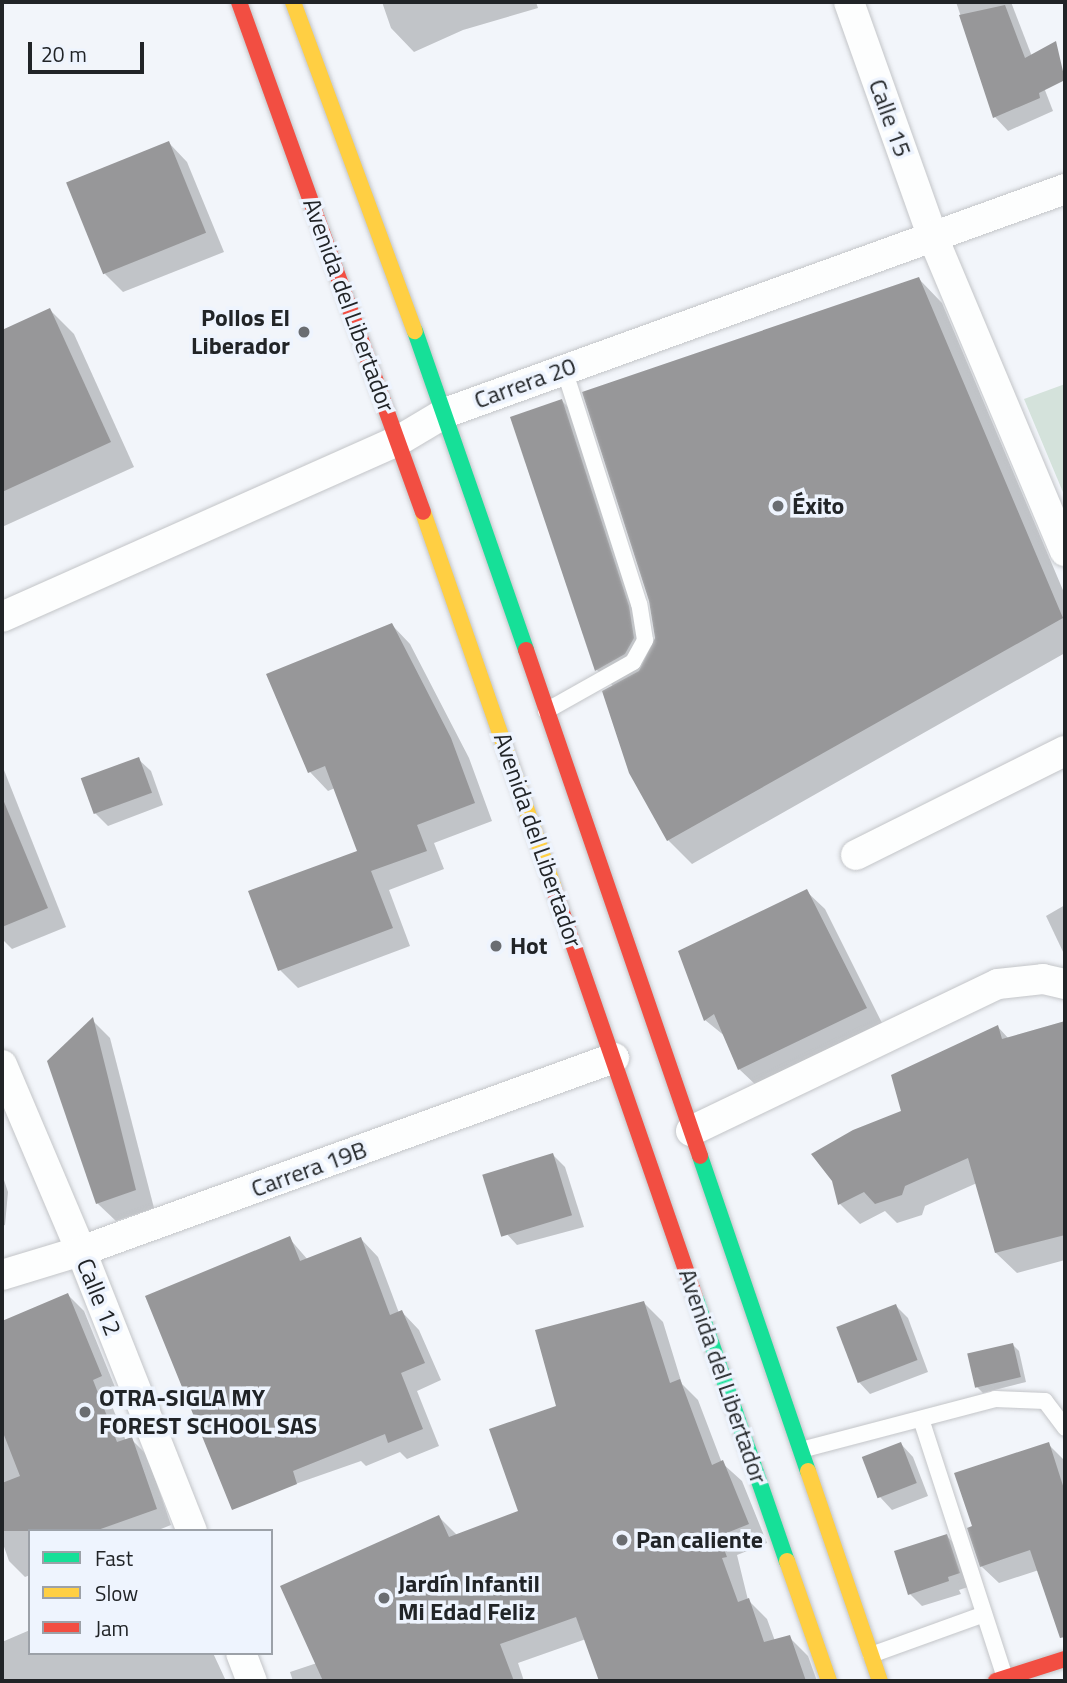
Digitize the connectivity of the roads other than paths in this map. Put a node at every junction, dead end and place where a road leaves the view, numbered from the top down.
1 (239, 2) edge
2 (293, 2) edge
3 (849, 2) edge
4 (1065, 189) edge
5 (932, 235) junction
6 (564, 369) junction
7 (445, 413) junction
8 (398, 441) junction
9 (1065, 551) edge
10 (2, 617) edge
11 (547, 711) junction
12 (1065, 751) edge
13 (856, 855) dead end
14 (1065, 984) edge
15 (614, 1058) junction
16 (2, 1065) edge
17 (691, 1131) junction
18 (80, 1251) junction
19 (2, 1275) edge
20 (921, 1419) junction
21 (1065, 1428) edge
22 (801, 1451) junction
23 (191, 1529) edge
24 (984, 1614) junction
25 (242, 1655) edge
26 (871, 1655) junction
27 (1065, 1659) edge
28 (1001, 1680) edge
29 (252, 1681) edge
30 (829, 1681) edge
31 (880, 1681) edge

1 - 8 main road, Avenida del Libertador
2 - 7 main road, Avenida del Libertador
3 - 5 street, Calle 15
4 - 5 street, Carrera 20
5 - 6 street, Carrera 20
5 - 9 street, Calle 15
6 - 7 street, Carrera 20
6 - 11 lane
7 - 8 street, Carrera 20
7 - 11 main road, Avenida del Libertador
8 - 10 street, Carrera 20
8 - 15 main road, Avenida del Libertador
11 - 17 main road, Avenida del Libertador
12 - 13 street
14 - 17 street
15 - 18 street, Carrera 19B
15 - 30 main road, Avenida del Libertador
16 - 18 street, Calle 12
17 - 22 main road, Avenida del Libertador
18 - 19 street, Carrera 19B
18 - 23 street, Calle 12
20 - 21 lane
20 - 22 lane
20 - 24 lane
22 - 26 main road, Avenida del Libertador
24 - 26 lane
24 - 28 lane
25 - 29 street
26 - 31 main road, Avenida del Libertador
27 - 28 main road

